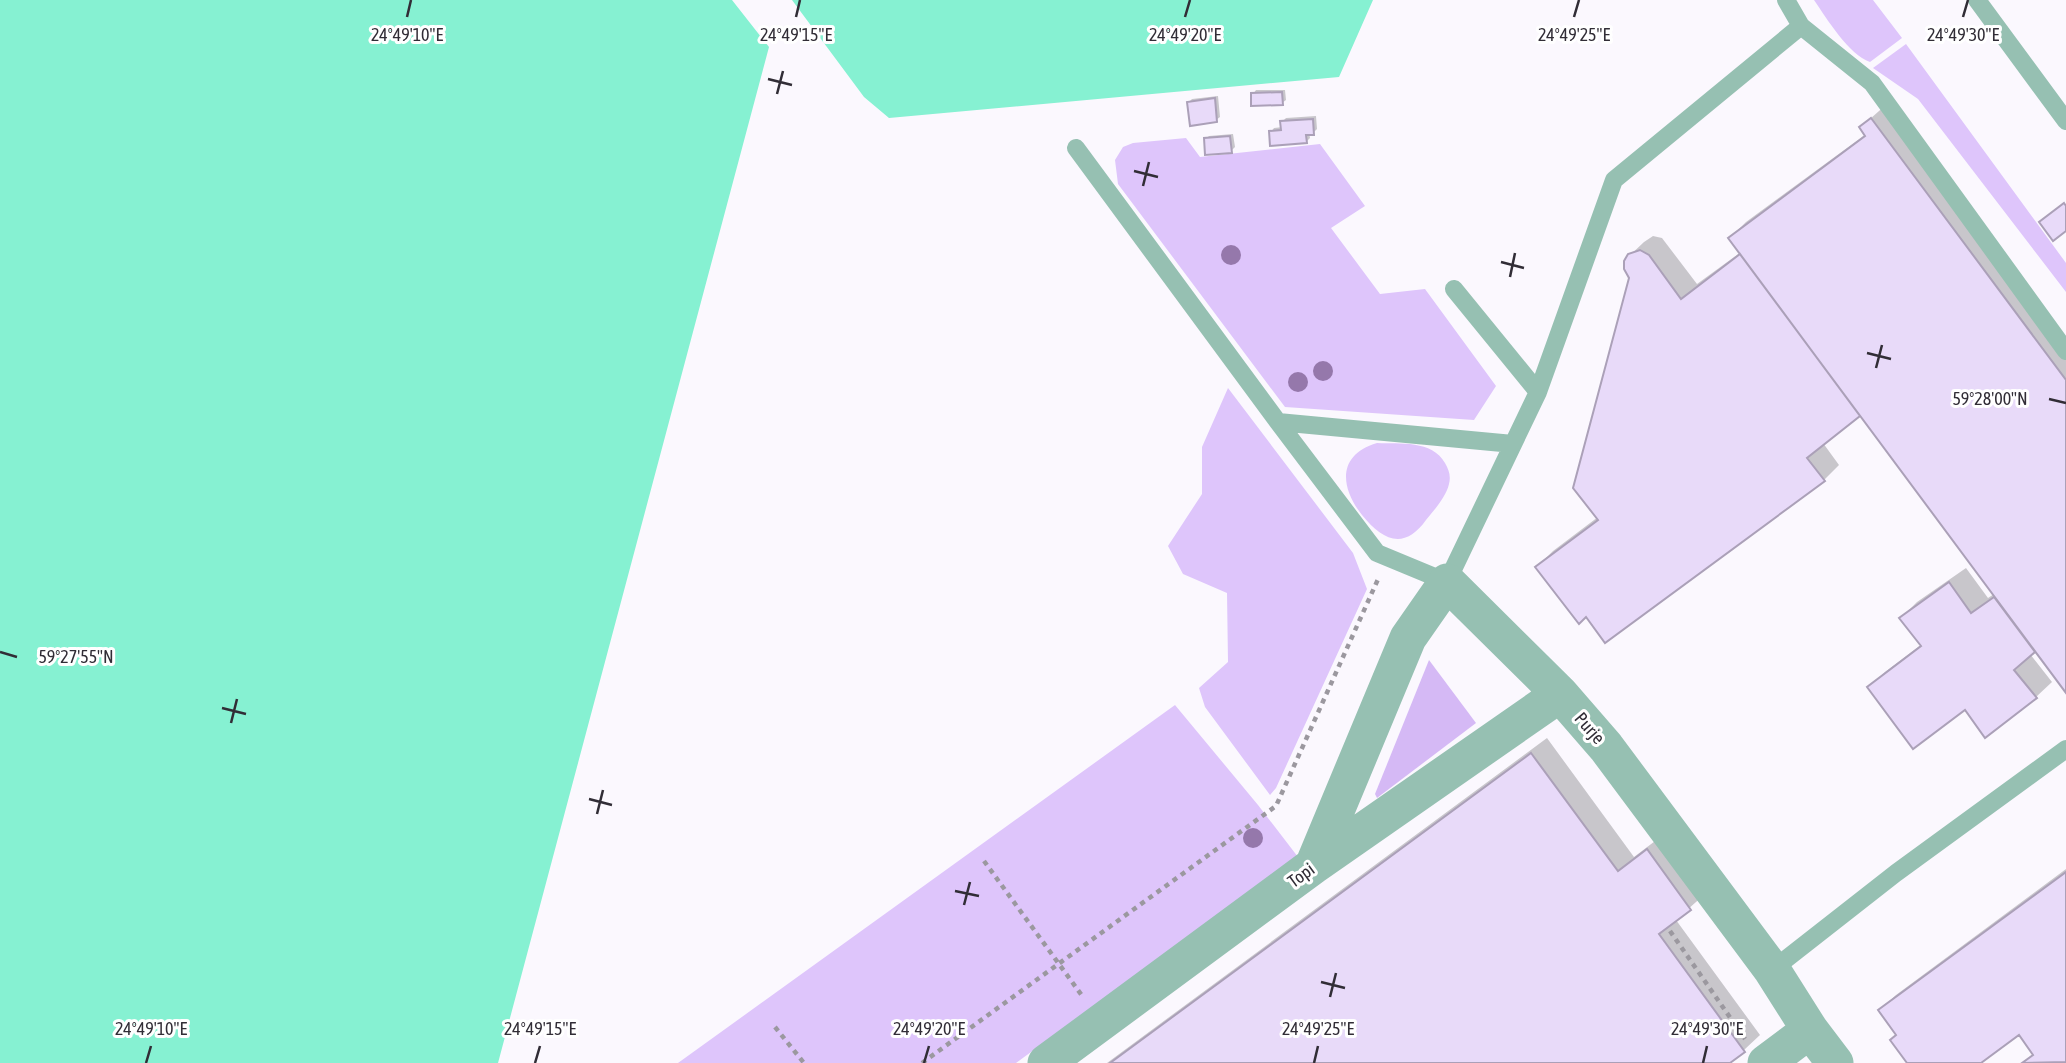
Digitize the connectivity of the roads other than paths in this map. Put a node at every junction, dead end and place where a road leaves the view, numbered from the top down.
1 (1786, 0) edge
2 (1977, 0) edge
3 (1801, 26) junction
4 (2066, 121) edge
5 (1076, 148) dead end
6 (1454, 289) dead end
7 (2066, 351) edge
8 (1538, 392) junction
9 (1278, 422) junction
10 (1513, 444) junction
11 (1447, 582) junction
12 (1560, 694) junction
13 (2066, 749) edge
14 (1313, 866) junction
15 (1772, 970) junction
16 (1810, 1030) junction
17 (1756, 1052) edge
18 (1046, 1063) edge
19 (1835, 1063) edge

1 - 3 lane
2 - 4 lane
3 - 7 lane
3 - 8 lane
5 - 9 lane
6 - 8 lane
8 - 10 lane
9 - 10 lane
9 - 11 lane
10 - 11 lane
11 - 12 street, Purje
11 - 14 street
12 - 14 street, Topi
12 - 15 street, Purje
13 - 15 lane
14 - 18 street, Topi
15 - 16 street, Purje
16 - 17 street
16 - 19 street, Purje

